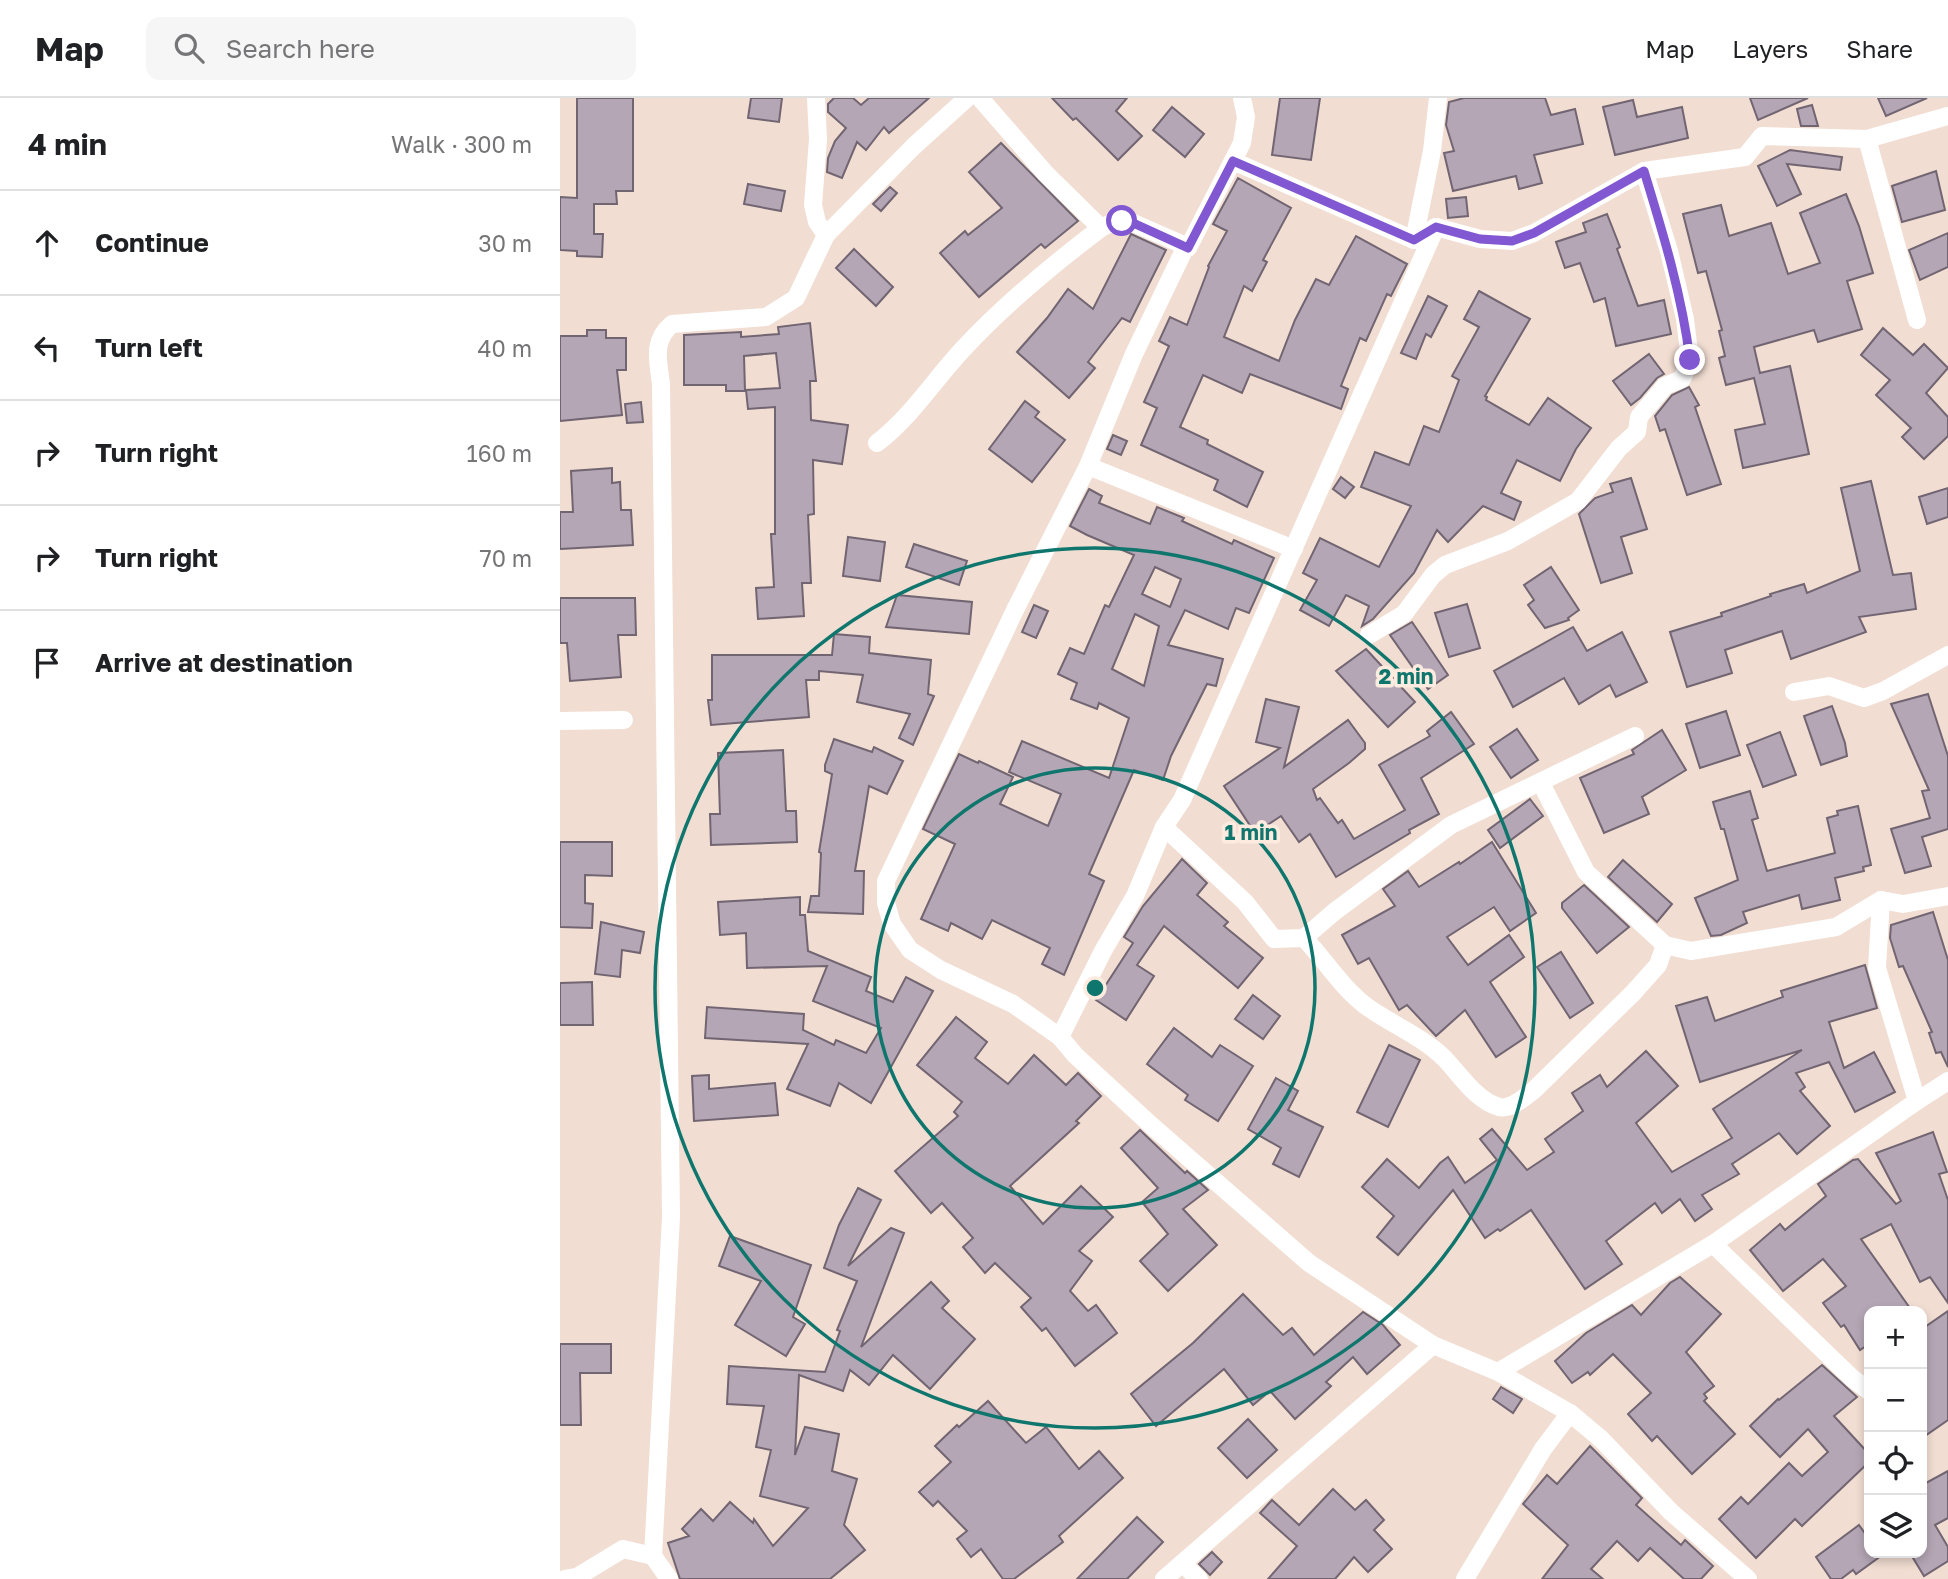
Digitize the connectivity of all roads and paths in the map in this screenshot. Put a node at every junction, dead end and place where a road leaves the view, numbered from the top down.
1 (816, 98) edge
2 (967, 98) edge
3 (980, 98) edge
4 (1242, 98) edge
5 (1438, 98) edge
6 (1948, 116) edge
7 (1867, 139) junction
8 (1233, 161) junction
9 (1644, 171) junction
10 (1436, 227) junction
11 (1101, 228) junction
12 (825, 235) junction
13 (1414, 240) junction
14 (1186, 246) junction
15 (1917, 320) dead end
16 (877, 443) dead end
17 (1088, 466) junction
18 (1294, 549) junction
19 (1369, 635) dead end
20 (1948, 654) edge
21 (1794, 692) dead end
22 (624, 720) dead end
23 (560, 721) edge
24 (1635, 736) dead end
25 (1541, 783) junction
26 (1164, 827) junction
27 (1948, 895) edge
28 (1881, 900) junction
29 (1304, 938) junction
30 (1665, 945) junction
31 (1060, 1037) junction
32 (1948, 1081) edge
33 (1917, 1101) junction
34 (1713, 1244) junction
35 (1433, 1345) junction
36 (1498, 1372) junction
37 (1864, 1387) edge
38 (1570, 1413) junction
39 (653, 1556) junction
40 (1183, 1564) junction
41 (1743, 1577) edge
42 (565, 1579) edge
43 (669, 1579) edge
44 (1164, 1579) edge
45 (1199, 1579) edge
46 (1465, 1579) edge

1 - 12 street
2 - 12 street
3 - 11 street
4 - 8 street
5 - 13 street
6 - 7 street
7 - 9 street
7 - 15 street
8 - 13 street
8 - 14 street
9 - 10 street
9 - 19 street
10 - 13 street
10 - 18 street
11 - 14 street
11 - 16 street
12 - 39 street
14 - 17 street
17 - 18 street
17 - 31 street
18 - 26 street
20 - 21 street
22 - 23 street
24 - 25 street
25 - 29 street
25 - 30 street
26 - 29 street
26 - 31 street
27 - 28 street
28 - 30 street
28 - 33 street
29 - 30 street
31 - 35 street
32 - 33 street
33 - 34 street
34 - 36 street
34 - 37 street
35 - 36 street
35 - 40 street
36 - 38 street
38 - 41 street
38 - 46 street
39 - 42 street
39 - 43 street
40 - 44 street
40 - 45 street

